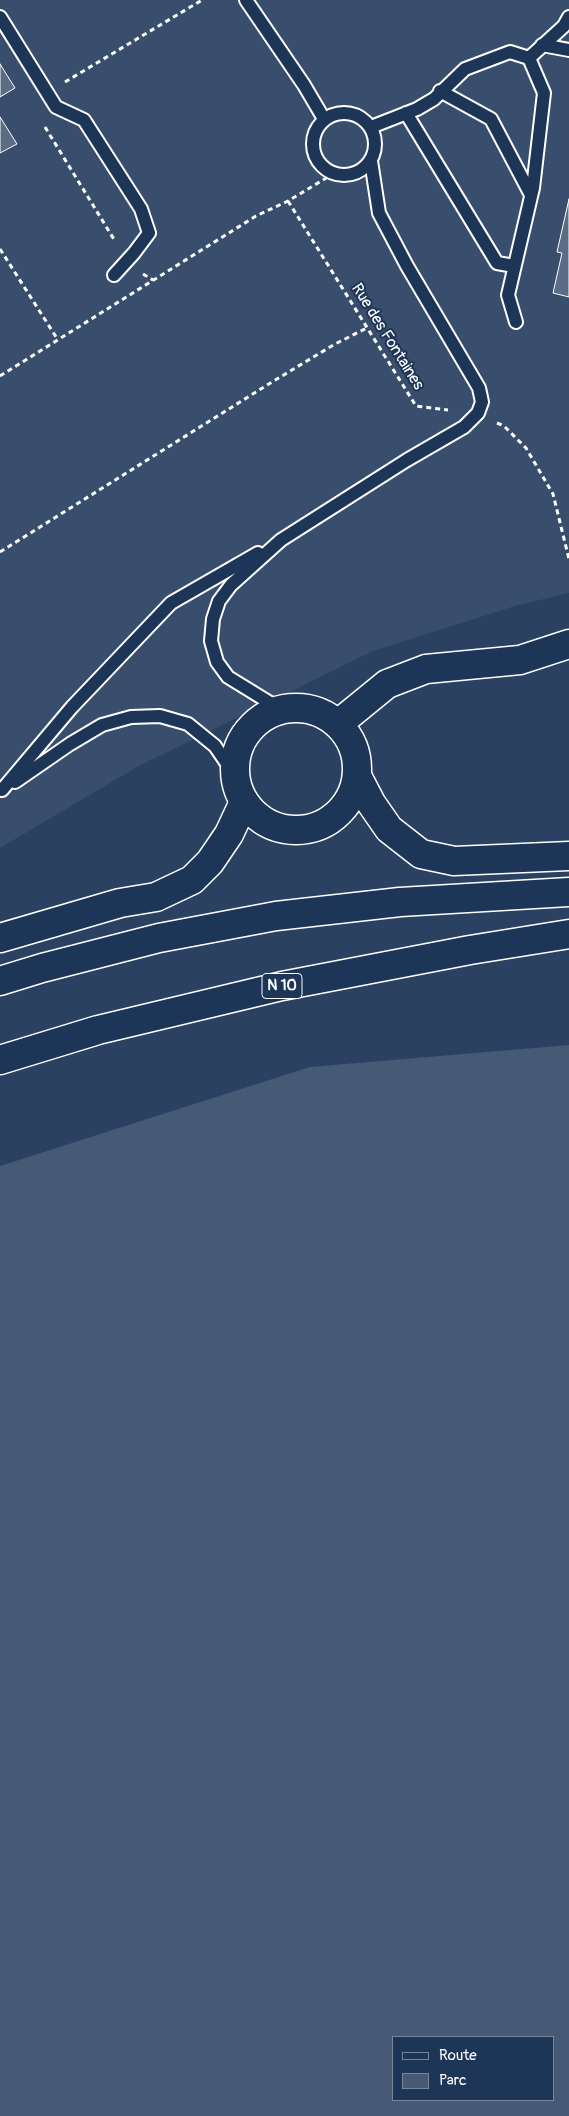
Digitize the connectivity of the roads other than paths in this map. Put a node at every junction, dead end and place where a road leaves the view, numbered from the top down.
1 (246, 0) edge
2 (0, 17) edge
3 (569, 17) edge
4 (542, 45) junction
5 (569, 50) edge
6 (529, 58) junction
7 (437, 95) junction
8 (406, 113) junction
9 (324, 119) junction
10 (371, 127) junction
11 (371, 161) junction
12 (531, 195) junction
13 (514, 266) junction
14 (114, 275) dead end
15 (516, 322) dead end
16 (281, 540) junction
17 (569, 644) edge
18 (280, 709) junction
19 (338, 724) junction
20 (234, 774) junction
21 (357, 776) junction
22 (1, 791) edge
23 (244, 802) junction
24 (569, 856) edge
25 (569, 892) edge
26 (569, 934) edge
27 (0, 938) edge
28 (0, 981) edge
29 (0, 1060) edge

1 - 9 lane
2 - 14 lane
3 - 4 lane
4 - 5 lane
4 - 6 lane
6 - 7 lane
6 - 12 lane
7 - 8 lane
7 - 12 lane
8 - 10 lane
8 - 13 lane
9 - 10 lane
9 - 11 lane
10 - 11 lane
11 - 16 lane
12 - 13 lane
13 - 15 lane
16 - 18 lane
16 - 22 lane
17 - 19 main road
18 - 19 main road
18 - 20 main road
19 - 21 main road
20 - 22 lane
20 - 23 main road
21 - 23 main road
21 - 24 main road
23 - 27 main road
25 - 28 main road
26 - 29 main road, N 10

